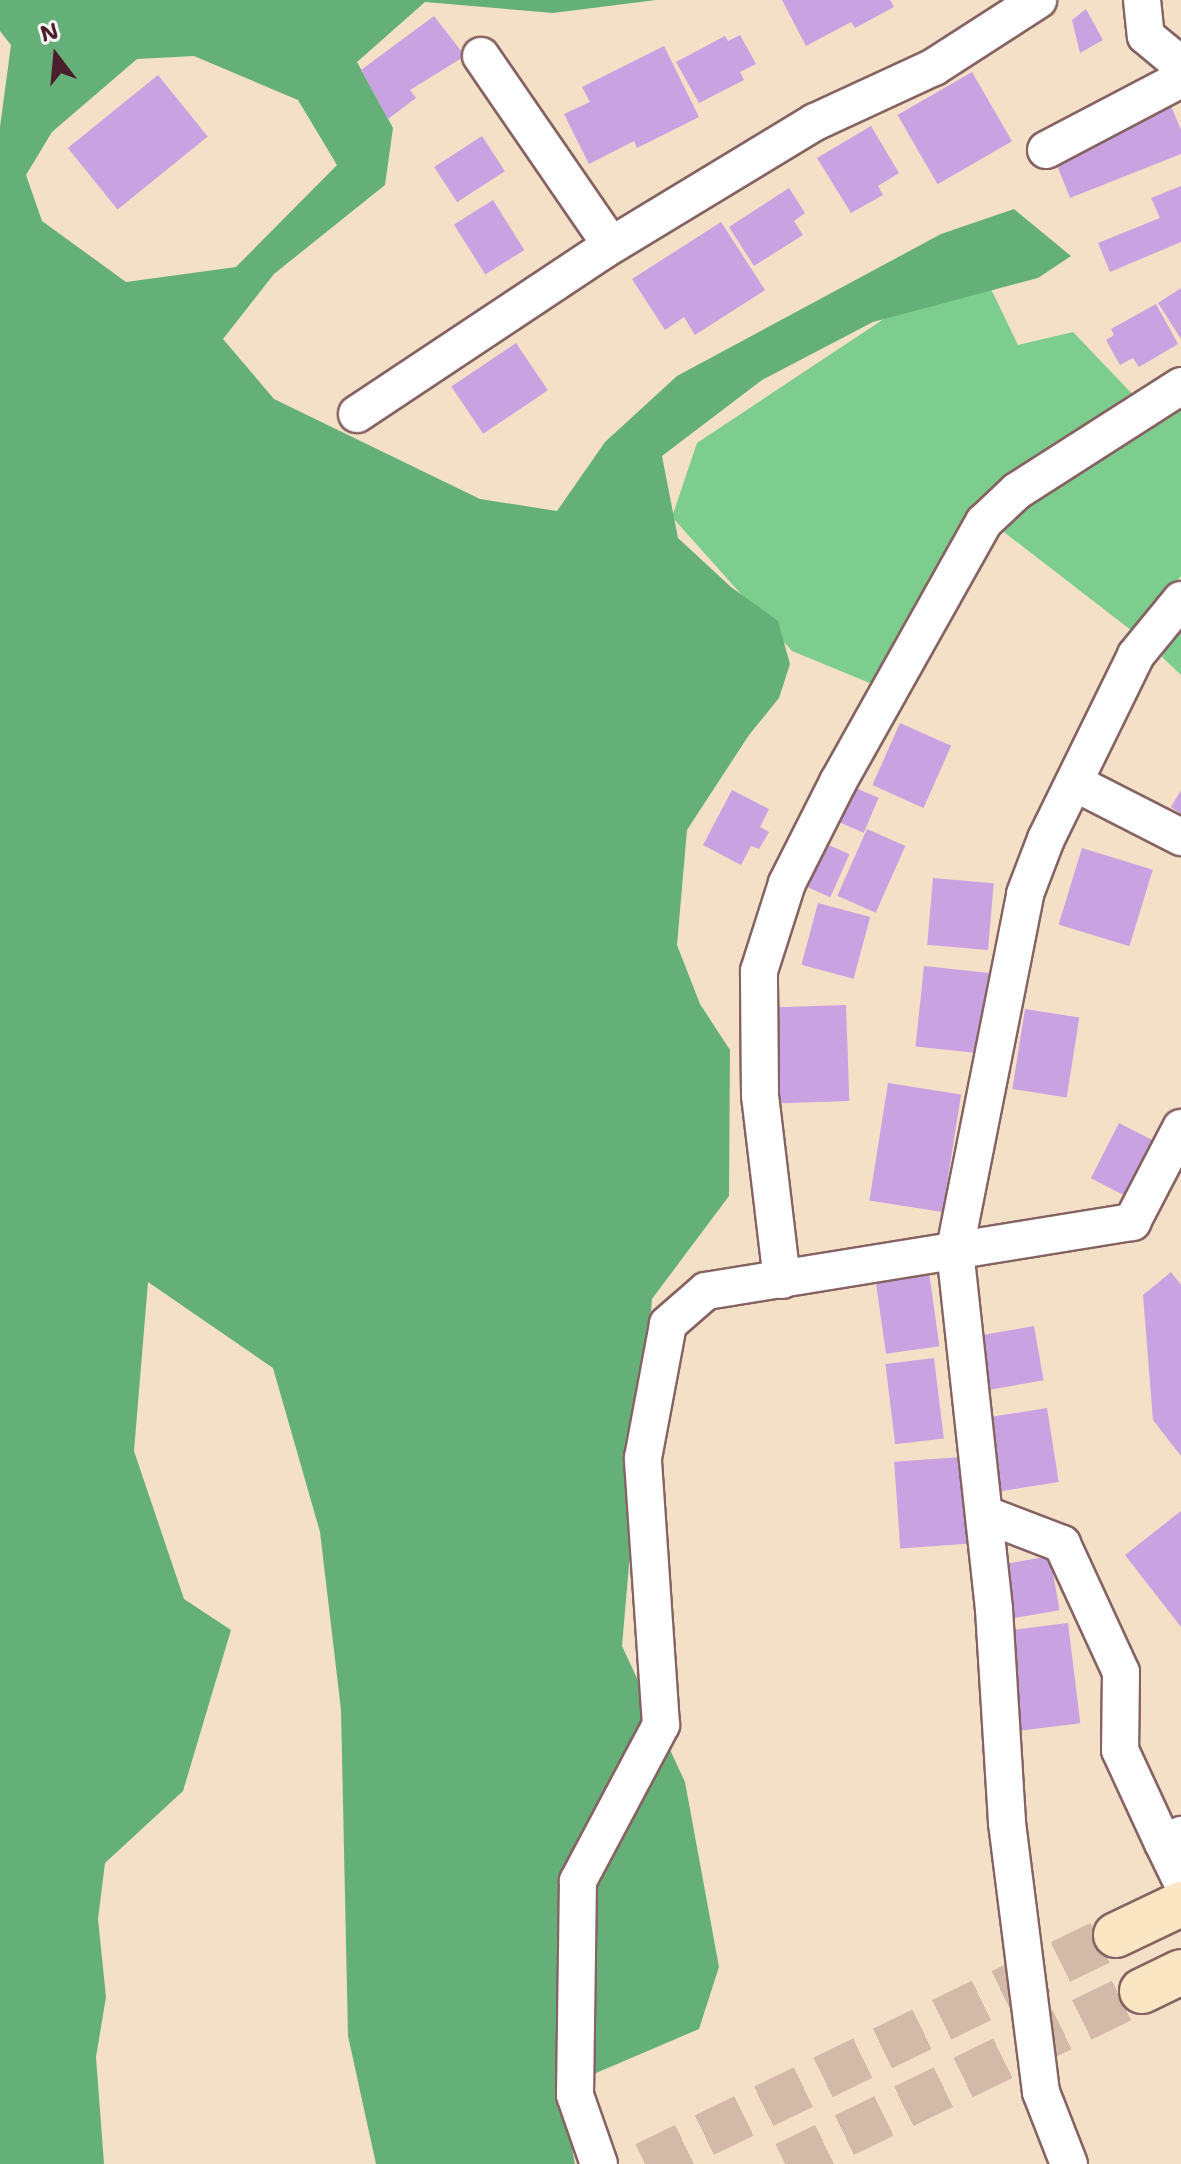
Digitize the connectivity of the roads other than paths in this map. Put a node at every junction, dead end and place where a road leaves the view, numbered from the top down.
1 (1038, 0) edge
2 (1142, 0) edge
3 (481, 56) dead end
4 (1181, 65) edge
5 (1181, 79) edge
6 (1046, 150) dead end
7 (611, 245) junction
8 (1181, 386) edge
9 (357, 414) dead end
10 (1181, 600) edge
11 (1075, 783) junction
12 (1181, 837) edge
13 (1181, 1128) edge
14 (955, 1249) junction
15 (782, 1280) junction
16 (984, 1514) junction
17 (1172, 1839) edge
18 (1181, 1880) edge
19 (1181, 1904) edge
20 (1116, 1935) tunnel mouth
21 (1181, 1972) edge
22 (1142, 1991) tunnel mouth
23 (599, 2164) edge
24 (1069, 2164) edge

1 - 7 street
2 - 4 street
3 - 7 street
5 - 6 street
7 - 9 street
8 - 15 street
10 - 11 street
11 - 12 street
11 - 14 street
13 - 14 street
14 - 15 street
14 - 16 street
15 - 23 street
16 - 17 street
16 - 24 street
17 - 18 street
19 - 20 main road
21 - 22 main road

